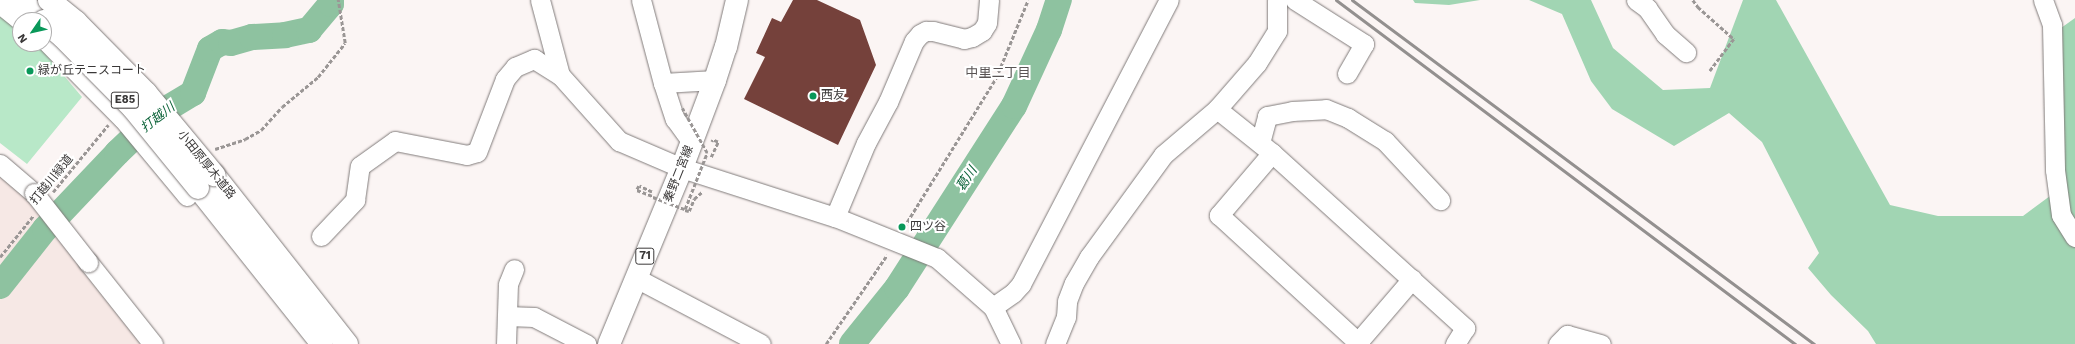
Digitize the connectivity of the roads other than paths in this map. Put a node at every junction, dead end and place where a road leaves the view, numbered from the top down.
1 (20, 0) edge
2 (49, 0) edge
3 (540, 0) edge
4 (641, 0) edge
5 (737, 0) edge
6 (989, 0) edge
7 (1169, 0) edge
8 (1277, 0) edge
9 (1295, 0) edge
10 (1636, 0) edge
11 (2043, 0) edge
12 (0, 4) edge
13 (34, 12) edge
14 (12, 14) edge
15 (52, 27) edge
16 (52, 48) edge
17 (1686, 52) dead end
18 (1346, 73) dead end
19 (560, 75) junction
20 (715, 80) junction
21 (663, 83) junction
22 (1217, 109) junction
23 (700, 148) junction
24 (1266, 148) junction
25 (0, 164) edge
26 (682, 168) junction
27 (200, 186) junction
28 (1440, 200) dead end
29 (835, 217) junction
30 (321, 236) dead end
31 (2075, 237) edge
32 (514, 269) dead end
33 (636, 278) junction
34 (1412, 279) junction
35 (993, 307) junction
36 (507, 316) junction
37 (1006, 341) edge
38 (1359, 343) edge
39 (153, 344) edge
40 (322, 344) edge
41 (347, 344) edge
42 (506, 344) edge
43 (586, 344) edge
44 (609, 344) edge
45 (761, 344) edge
46 (1055, 344) edge
47 (1455, 344) edge
48 (1558, 344) edge
49 (1601, 344) edge

1 - 13 main road, 小田原厚木道路 / E85
2 - 27 main road, 小田原厚木道路 / E85, bridge
3 - 19 street
4 - 21 street
5 - 20 main road, 秦野二宮線 / 71
6 - 29 street
7 - 35 street
8 - 22 street
9 - 18 street
10 - 17 street
11 - 31 street
12 - 14 street
15 - 27 main road, 小田原厚木道路 / E85, bridge
16 - 27 street
19 - 26 street
19 - 30 street
20 - 21 street
20 - 23 main road, 秦野二宮線 / 71
21 - 23 street
22 - 24 street
22 - 46 street
23 - 26 main road, 秦野二宮線 / 71
24 - 28 street
24 - 34 street
24 - 38 street
25 - 39 street, bridge
26 - 29 street
26 - 33 main road, 秦野二宮線 / 71
27 - 40 main road, 小田原厚木道路 / E85
27 - 41 main road, 小田原厚木道路 / E85
29 - 35 street
32 - 36 street
33 - 44 main road, 秦野二宮線 / 71
33 - 45 street
34 - 38 street
34 - 47 street
35 - 37 street
36 - 42 street
36 - 43 street
48 - 49 street

